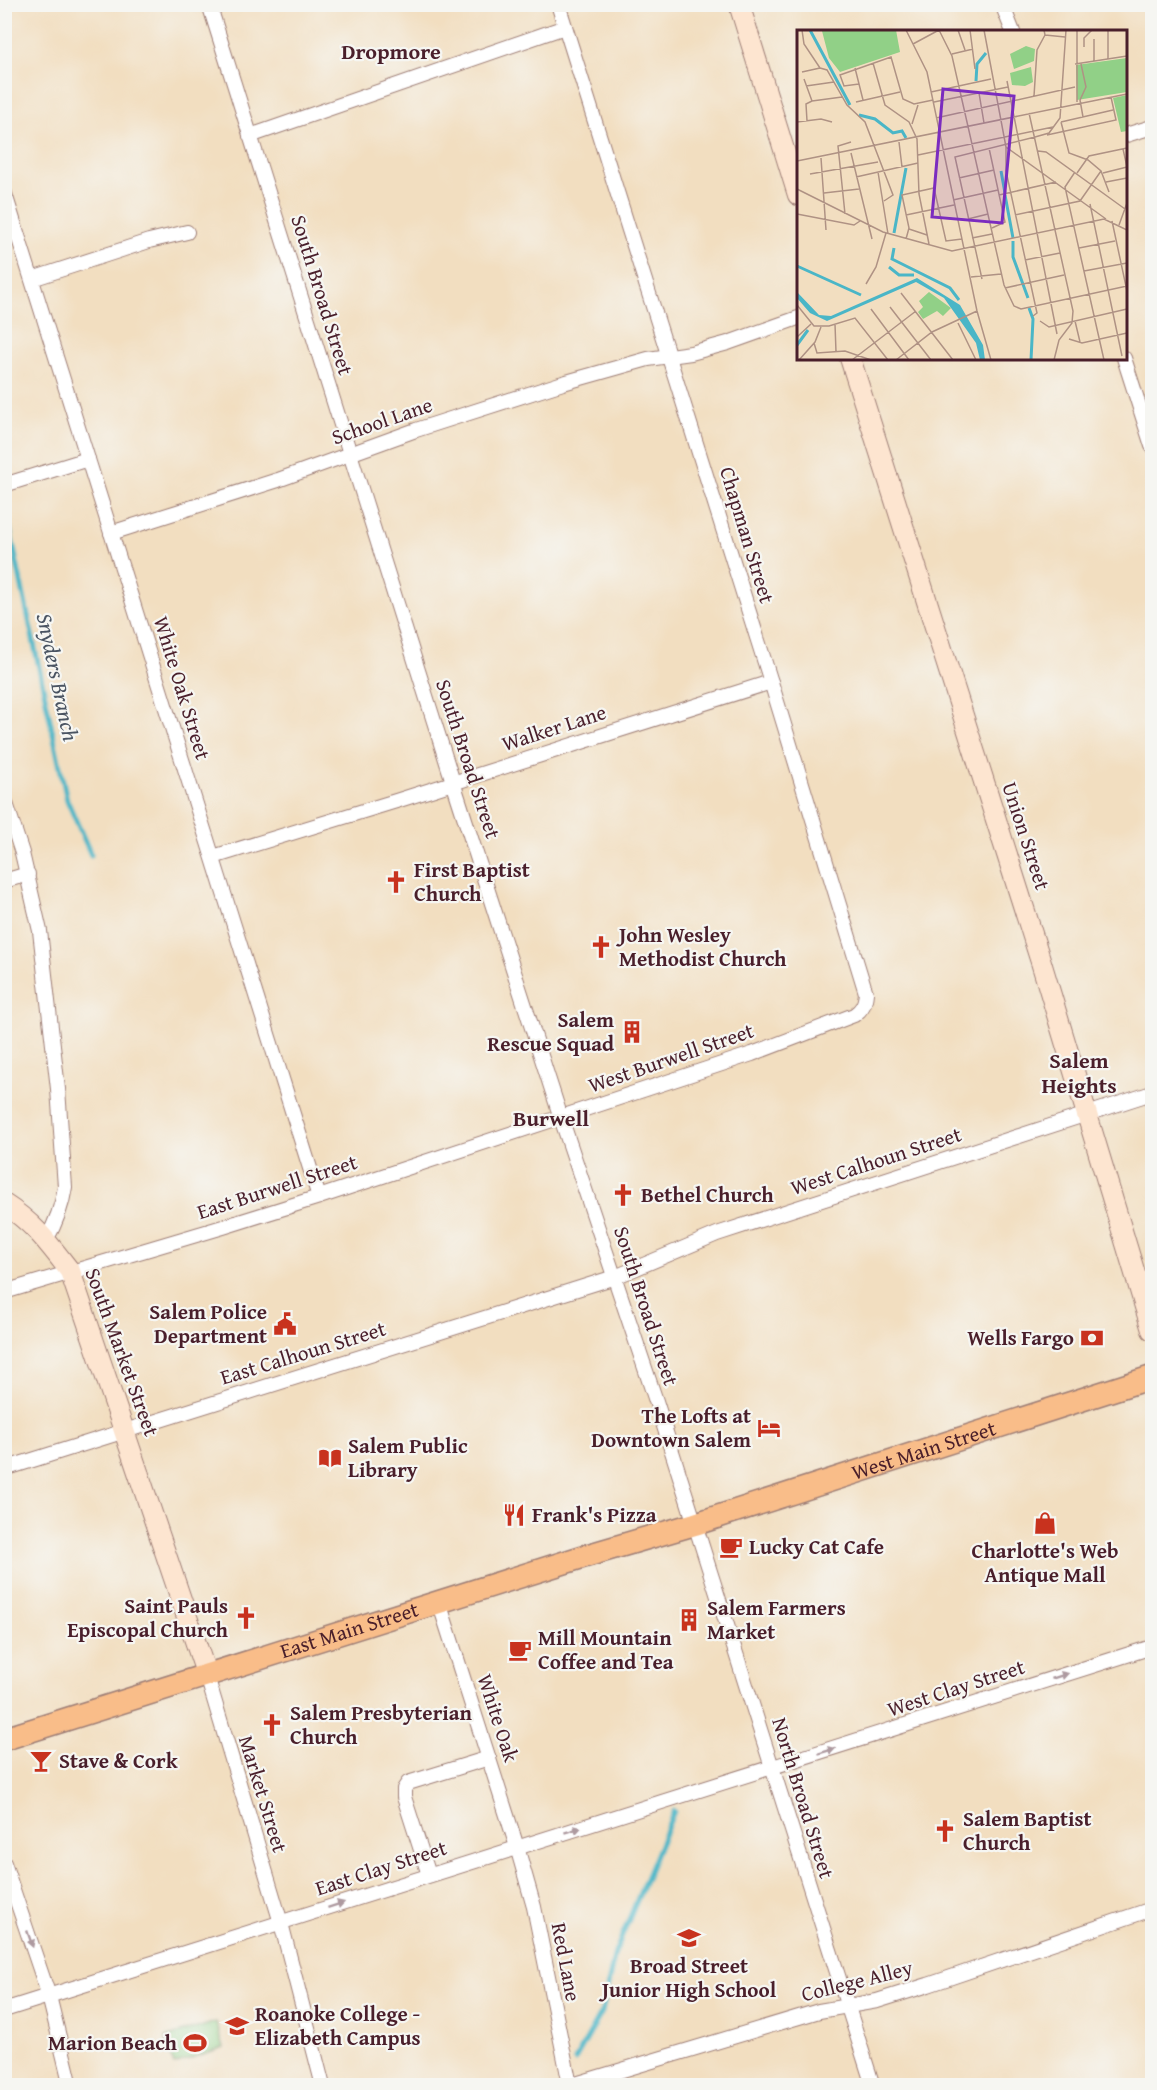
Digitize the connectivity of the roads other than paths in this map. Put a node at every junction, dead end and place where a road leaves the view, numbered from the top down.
1 (209, 4) edge
2 (558, 4) edge
3 (739, 4) edge
4 (1002, 4) edge
5 (565, 27) junction
6 (1012, 30) edge
7 (1152, 127) edge
8 (1127, 134) edge
9 (250, 136) junction
10 (4, 191) edge
11 (797, 192) edge
12 (187, 232) dead end
13 (32, 279) junction
14 (797, 318) edge
15 (668, 355) junction
16 (851, 360) edge
17 (1126, 360) edge
18 (1152, 446) edge
19 (350, 454) junction
20 (88, 459) junction
21 (4, 485) edge
22 (111, 533) junction
23 (771, 682) junction
24 (453, 782) junction
25 (4, 796) edge
26 (213, 857) junction
27 (28, 874) junction
28 (4, 881) edge
29 (794, 1038) joint
30 (1152, 1093) edge
31 (1086, 1115) junction
32 (561, 1118) junction
33 (319, 1197) junction
34 (4, 1204) edge
35 (46, 1240) junction
36 (70, 1271) junction
37 (615, 1277) junction
38 (4, 1292) edge
39 (1152, 1330) edge
40 (1152, 1377) edge
41 (125, 1431) junction
42 (4, 1468) edge
43 (695, 1524) junction
44 (439, 1602) junction
45 (1152, 1647) edge
46 (207, 1676) junction
47 (4, 1739) edge
48 (489, 1758) junction
49 (771, 1768) junction
50 (517, 1847) junction
51 (4, 1863) edge
52 (429, 1875) junction
53 (1152, 1909) edge
54 (281, 1923) junction
55 (49, 1996) junction
56 (846, 2005) junction
57 (4, 2010) edge
58 (71, 2085) edge
59 (322, 2085) edge
60 (569, 2085) edge
61 (873, 2085) edge

1 - 9 street, South Broad Street
2 - 5 street, Chapman Street
3 - 11 street
4 - 6 street
5 - 9 street
5 - 15 street, Chapman Street
7 - 8 street
9 - 19 street, South Broad Street
10 - 13 street, White Oak Street
12 - 13 street
13 - 20 street, White Oak Street
14 - 15 street, School Lane
15 - 19 street, School Lane
15 - 23 street, Chapman Street
16 - 31 street, Union Street
17 - 18 street
19 - 22 street, School Lane
19 - 24 street, South Broad Street
20 - 21 street
20 - 22 street, White Oak Street
22 - 26 street, White Oak Street
23 - 24 street, Walker Lane
23 - 29 street, Chapman Street
24 - 26 street, Walker Lane
24 - 32 street, South Broad Street
25 - 27 street
26 - 33 street, White Oak Street
27 - 28 street
27 - 35 street
29 - 32 street, West Burwell Street
30 - 31 street, West Calhoun Street
31 - 37 street, West Calhoun Street
31 - 39 street, Union Street
32 - 33 street, East Burwell Street
32 - 37 street, South Broad Street
33 - 36 street, East Burwell Street
34 - 35 street, South Market Street
35 - 36 street, South Market Street
36 - 38 street, East Burwell Street
36 - 41 street, South Market Street
37 - 41 street, East Calhoun Street
37 - 43 street, South Broad Street
40 - 43 main road, West Main Street
41 - 42 street, East Calhoun Street
41 - 46 street, South Market Street
43 - 44 main road, East Main Street
43 - 49 street, North Broad Street
44 - 46 main road, East Main Street
44 - 48 street, White Oak
49 -> 45 street, West Clay Street
46 - 47 main road, East Main Street
46 - 54 street, Market Street
48 - 50 street, White Oak
48 - 52 street
50 -> 49 street, East Clay Street
49 - 56 street, North Broad Street
50 - 52 street, East Clay Street
50 - 60 street, Red Lane
51 -> 55 street
54 -> 52 street, East Clay Street
53 - 56 street, College Alley
54 - 55 street, East Clay Street
54 - 59 street, Market Street
55 - 57 street, East Clay Street
55 - 58 street
56 - 60 street, College Alley
56 - 61 street, North Broad Street

